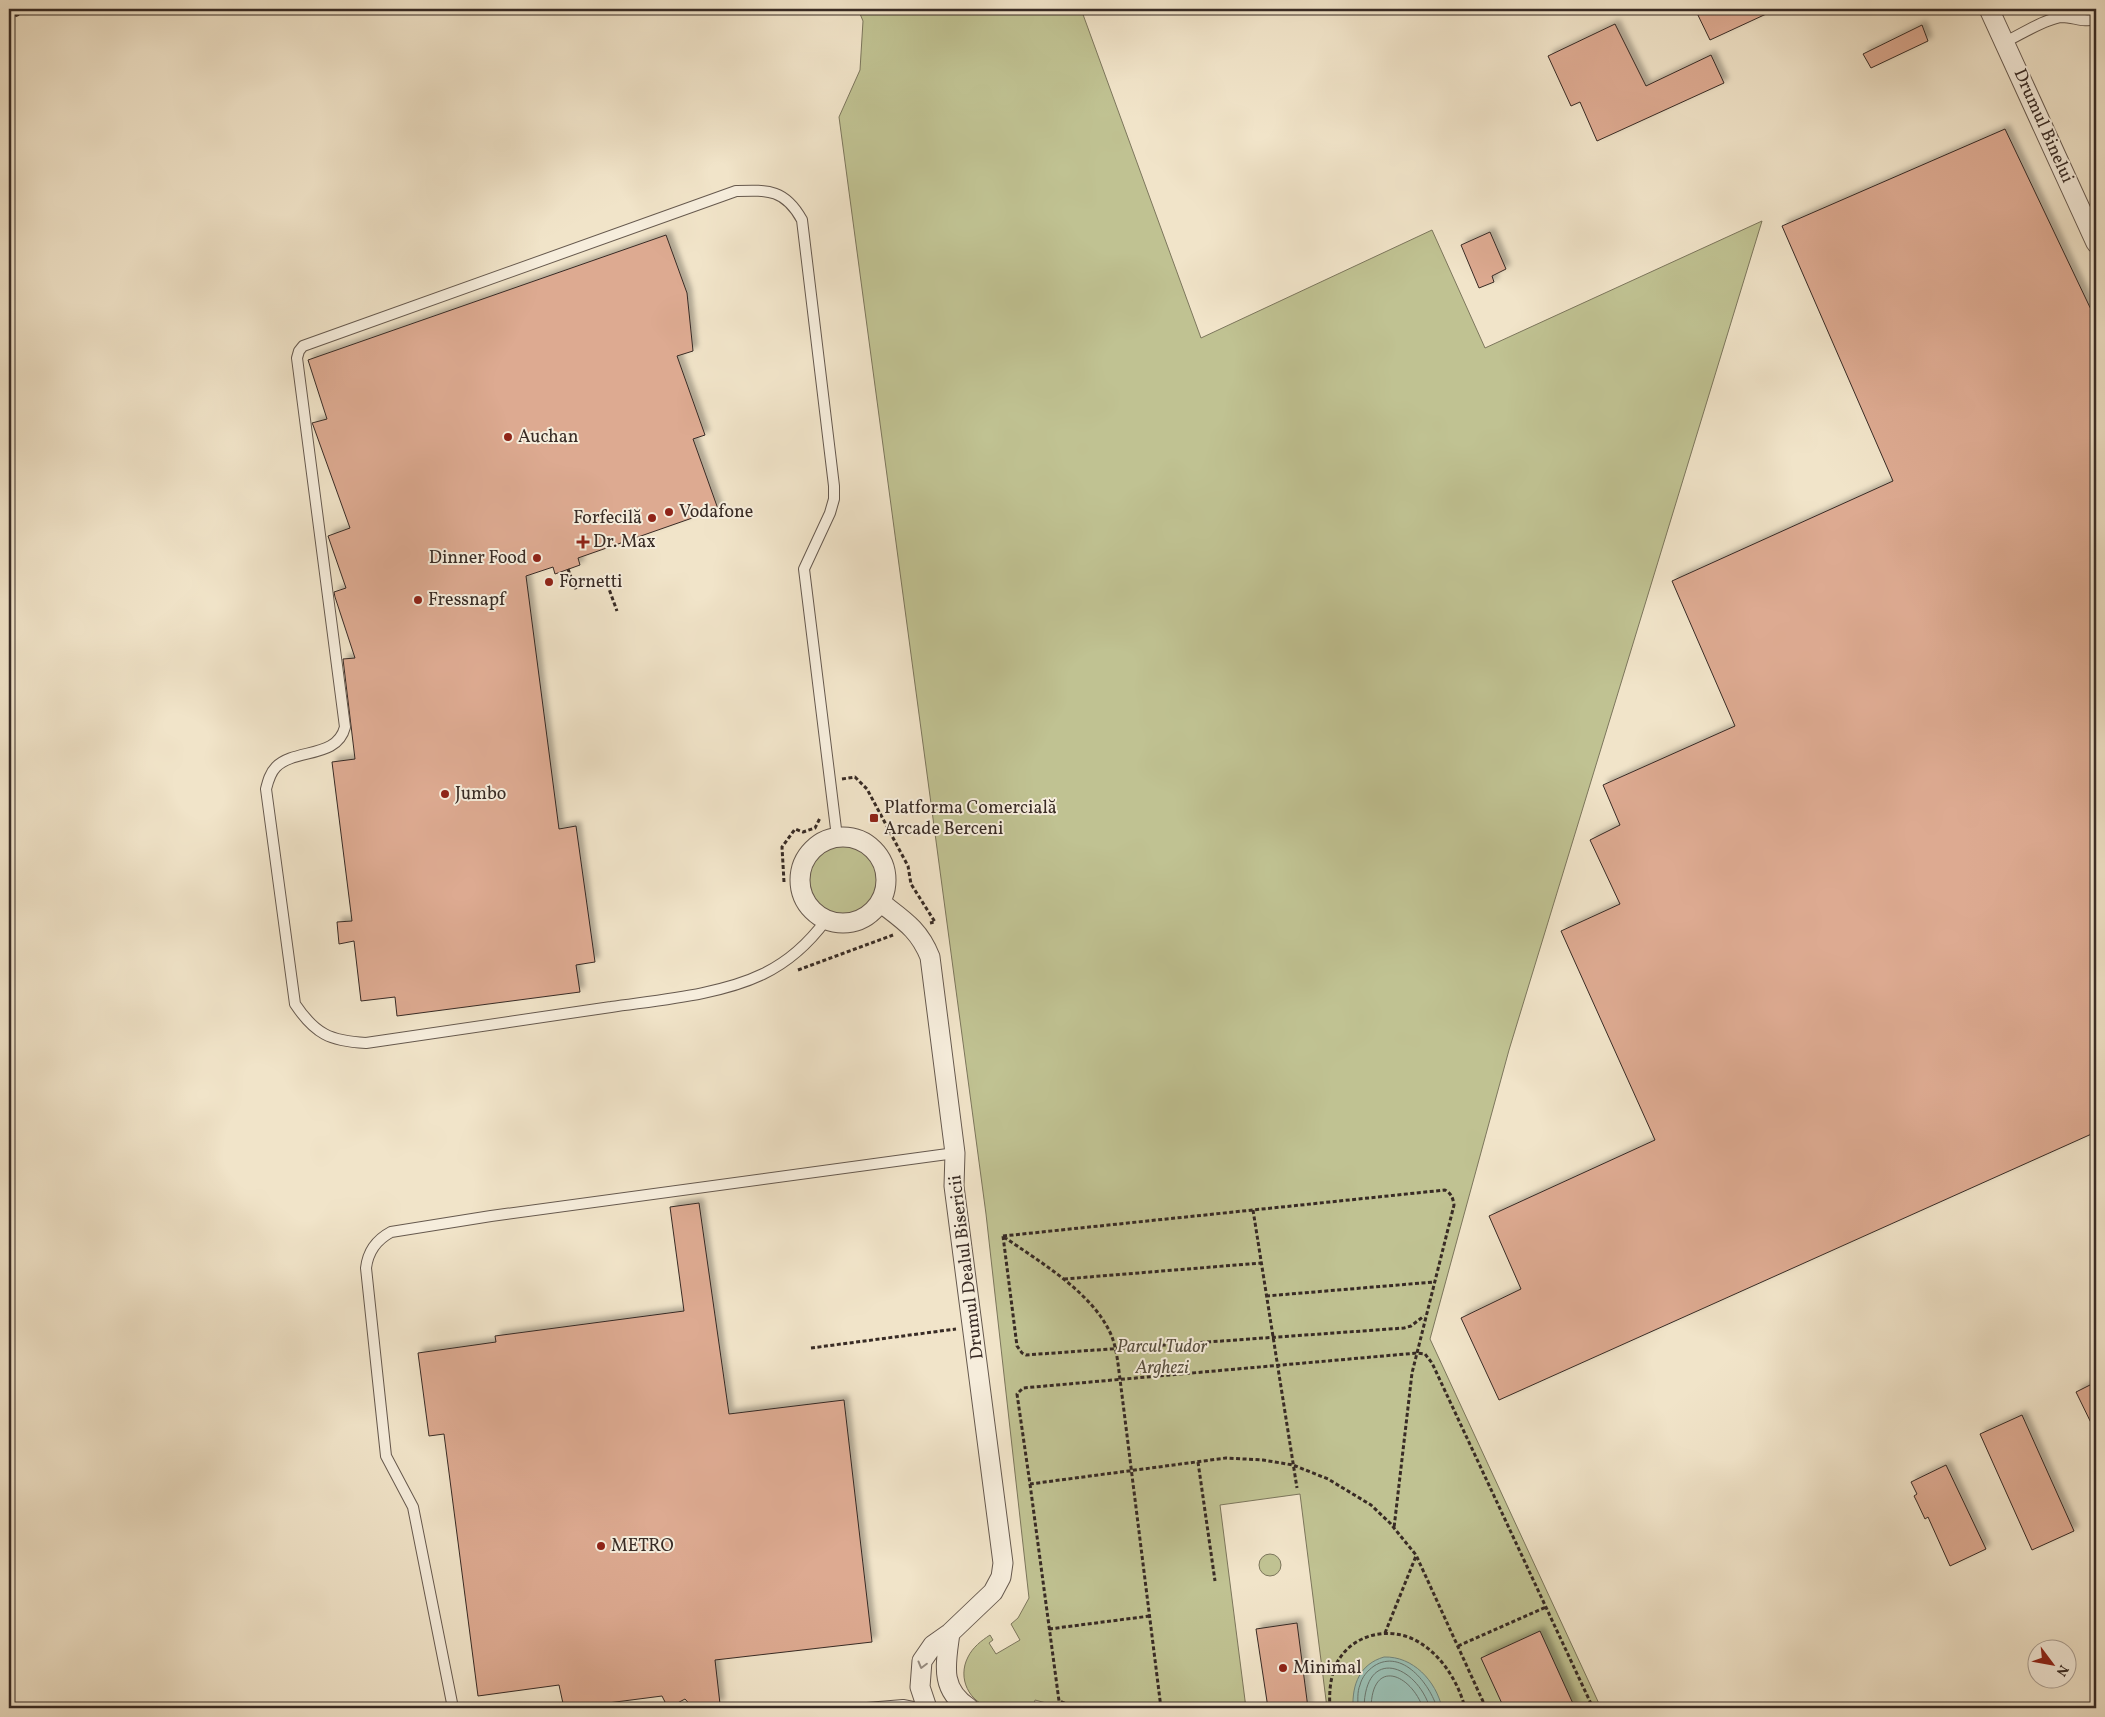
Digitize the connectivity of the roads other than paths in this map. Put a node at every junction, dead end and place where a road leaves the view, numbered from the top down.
1 (1989, 9) edge
2 (2096, 19) edge
3 (2005, 42) junction
4 (2096, 244) edge
5 (837, 837) junction
6 (880, 902) junction
7 (826, 920) junction
8 (954, 1153) junction
9 (950, 1633) junction
10 (453, 1708) edge
11 (867, 1708) edge
12 (918, 1708) edge
13 (927, 1708) edge
14 (969, 1708) edge

1 - 3 street, Drumul Binelui
2 - 3 lane
3 - 4 street, Drumul Binelui
5 - 6 street
5 - 7 street
5 - 7 lane
6 - 7 street
6 - 8 street, Drumul Dealul Bisericii
8 - 9 street, Drumul Dealul Bisericii
8 - 10 lane
9 -> 13 street, Drumul Dealul Bisericii
9 - 14 street
11 - 12 lane

